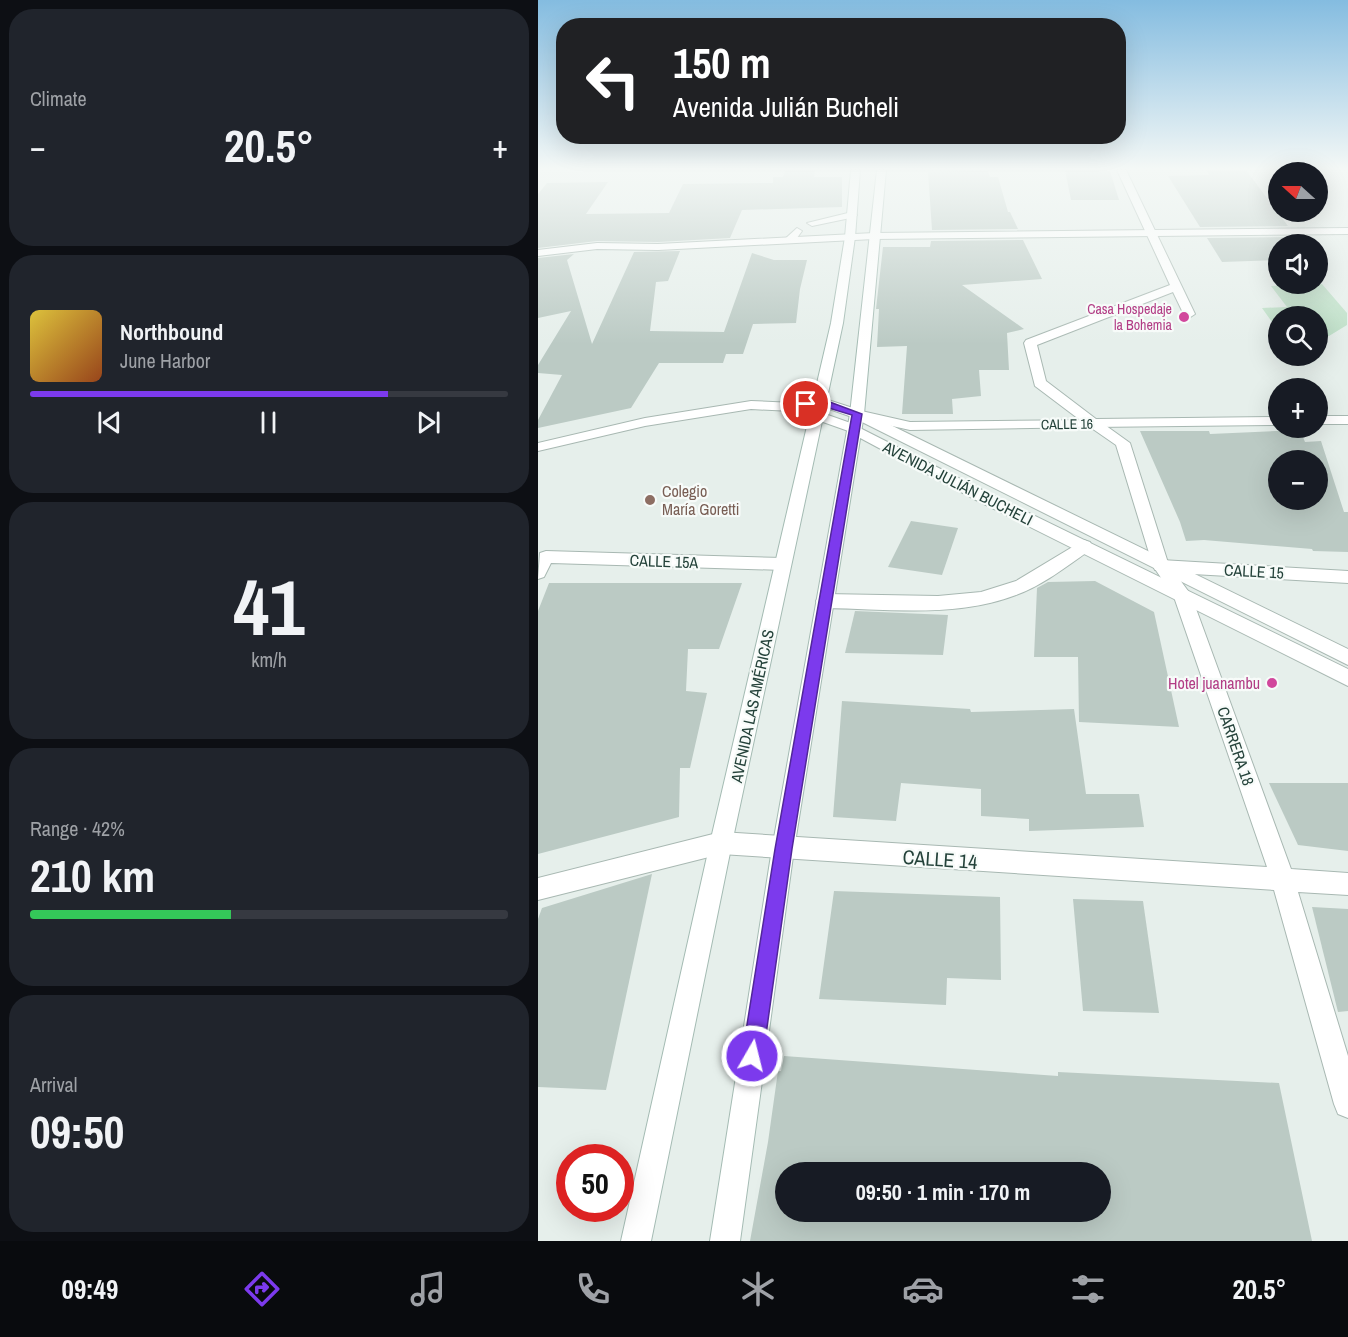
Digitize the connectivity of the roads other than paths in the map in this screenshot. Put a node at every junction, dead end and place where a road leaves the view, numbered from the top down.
1 (851, 228) edge
2 (875, 228) edge
3 (1148, 228) edge
4 (1348, 231) edge
5 (1150, 232) junction
6 (874, 236) junction
7 (850, 237) junction
8 (538, 253) edge
9 (1176, 287) junction
10 (1189, 314) dead end
11 (818, 408) junction
12 (1328, 420) edge
13 (1348, 420) edge
14 (1268, 421) edge
15 (856, 422) junction
16 (1093, 423) junction
17 (538, 447) edge
18 (1084, 546) junction
19 (783, 564) junction
20 (542, 565) edge
21 (1161, 566) junction
22 (1348, 578) edge
23 (1182, 595) junction
24 (825, 601) junction
25 (1348, 658) edge
26 (1348, 678) edge
27 (721, 843) junction
28 (783, 849) junction
29 (1283, 880) junction
30 (1348, 884) edge
31 (538, 889) edge
32 (1348, 1104) edge
33 (636, 1241) edge
34 (725, 1241) edge

1 - 7 street, AVENIDA LAS AMÉRICAS
2 - 6 street
3 - 5 street
4 - 5 street
5 - 6 street
5 - 9 street
6 - 7 street
6 - 15 street
7 - 8 street
7 - 11 street, AVENIDA LAS AMÉRICAS
9 - 10 street
9 - 16 street, CARRERA 18
11 - 15 street, AVENIDA JULIÁN BUCHELI
11 - 17 street
11 - 19 street, AVENIDA LAS AMÉRICAS
12 - 13 street
14 - 16 street, CALLE 16
15 - 16 street, CALLE 16
15 - 18 street, AVENIDA JULIÁN BUCHELI
15 - 21 street, AVENIDA JULIÁN BUCHELI
15 - 24 street
16 - 21 street, CARRERA 18
18 - 23 street, AVENIDA JULIÁN BUCHELI
18 - 24 street
19 - 20 street, CALLE 15A
19 - 27 street, AVENIDA LAS AMÉRICAS
21 - 22 street, CALLE 15
21 - 23 street, CARRERA 18
21 - 25 street, AVENIDA JULIÁN BUCHELI
23 - 26 street, AVENIDA JULIÁN BUCHELI
23 - 29 street, CARRERA 18
24 - 28 street
27 - 28 street, CALLE 14
27 - 31 street, CALLE 14
27 - 33 street, AVENIDA LAS AMÉRICAS
28 - 29 street, CALLE 14
28 - 34 street
29 - 30 street, CALLE 14
29 - 32 street, CARRERA 18

